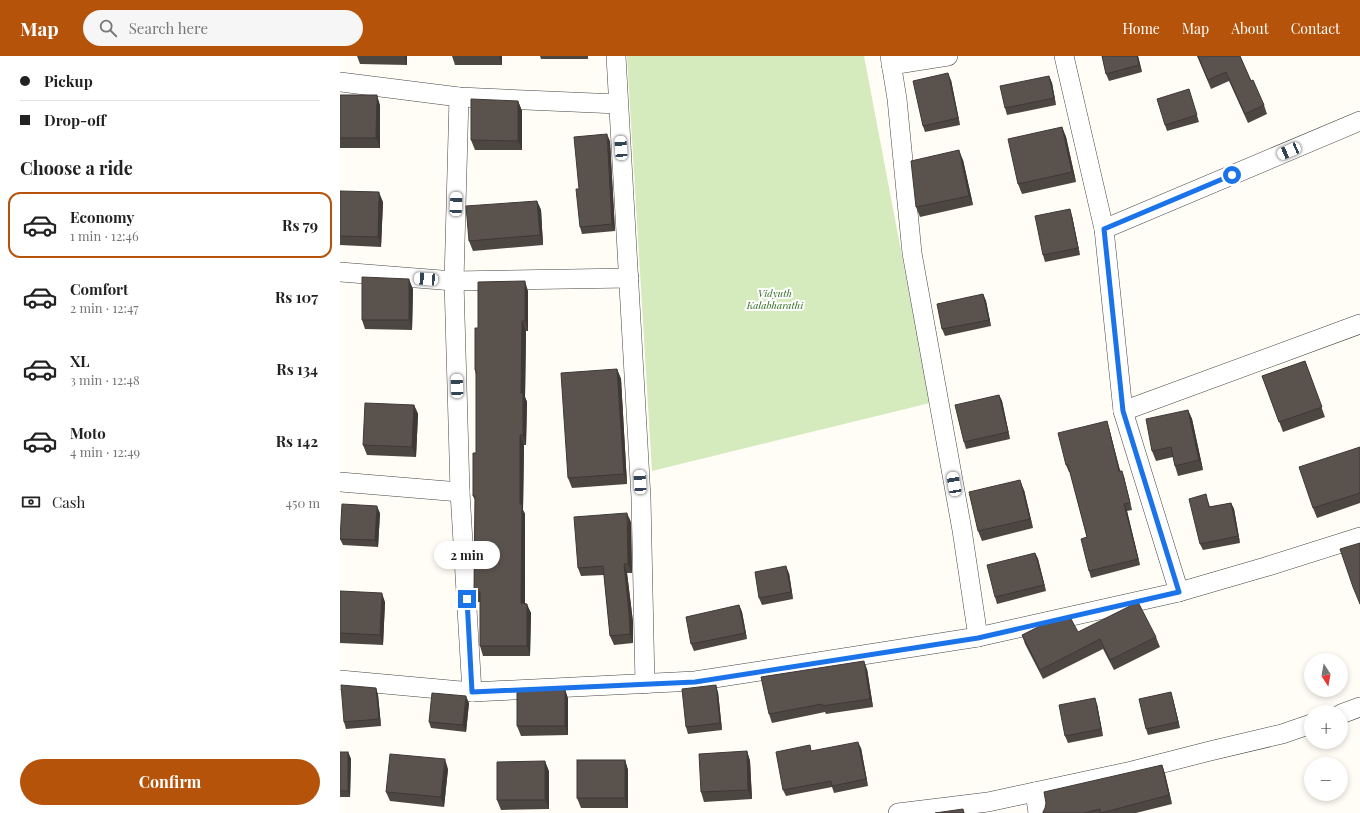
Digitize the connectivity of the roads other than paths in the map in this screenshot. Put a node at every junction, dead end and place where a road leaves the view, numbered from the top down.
1 (616, 56) edge
2 (948, 56) edge
3 (1064, 56) edge
4 (891, 61) edge
5 (340, 82) edge
6 (459, 97) junction
7 (618, 104) junction
8 (1360, 121) edge
9 (1104, 229) junction
10 (340, 272) edge
11 (629, 278) junction
12 (454, 281) junction
13 (1360, 324) edge
14 (1123, 411) junction
15 (340, 482) edge
16 (460, 492) junction
17 (1360, 537) edge
18 (1179, 592) junction
19 (978, 638) junction
20 (340, 680) edge
21 (644, 684) junction
22 (472, 692) junction
23 (1360, 707) edge
24 (1348, 711) edge
25 (1304, 726) edge
26 (1035, 792) junction
27 (898, 813) edge
28 (1038, 813) edge

1 - 7 street
2 - 4 street
3 - 9 street
4 - 19 street
5 - 6 street
6 - 7 street
6 - 12 street
7 - 11 street
8 - 9 street
9 - 14 street
10 - 12 street
11 - 12 street
11 - 21 street
12 - 16 street
13 - 14 street
14 - 18 street
15 - 16 street
16 - 22 street
17 - 18 street
18 - 19 street
19 - 21 street
20 - 22 street
21 - 22 street
23 - 24 street
25 - 26 street
26 - 27 street
26 - 28 street

